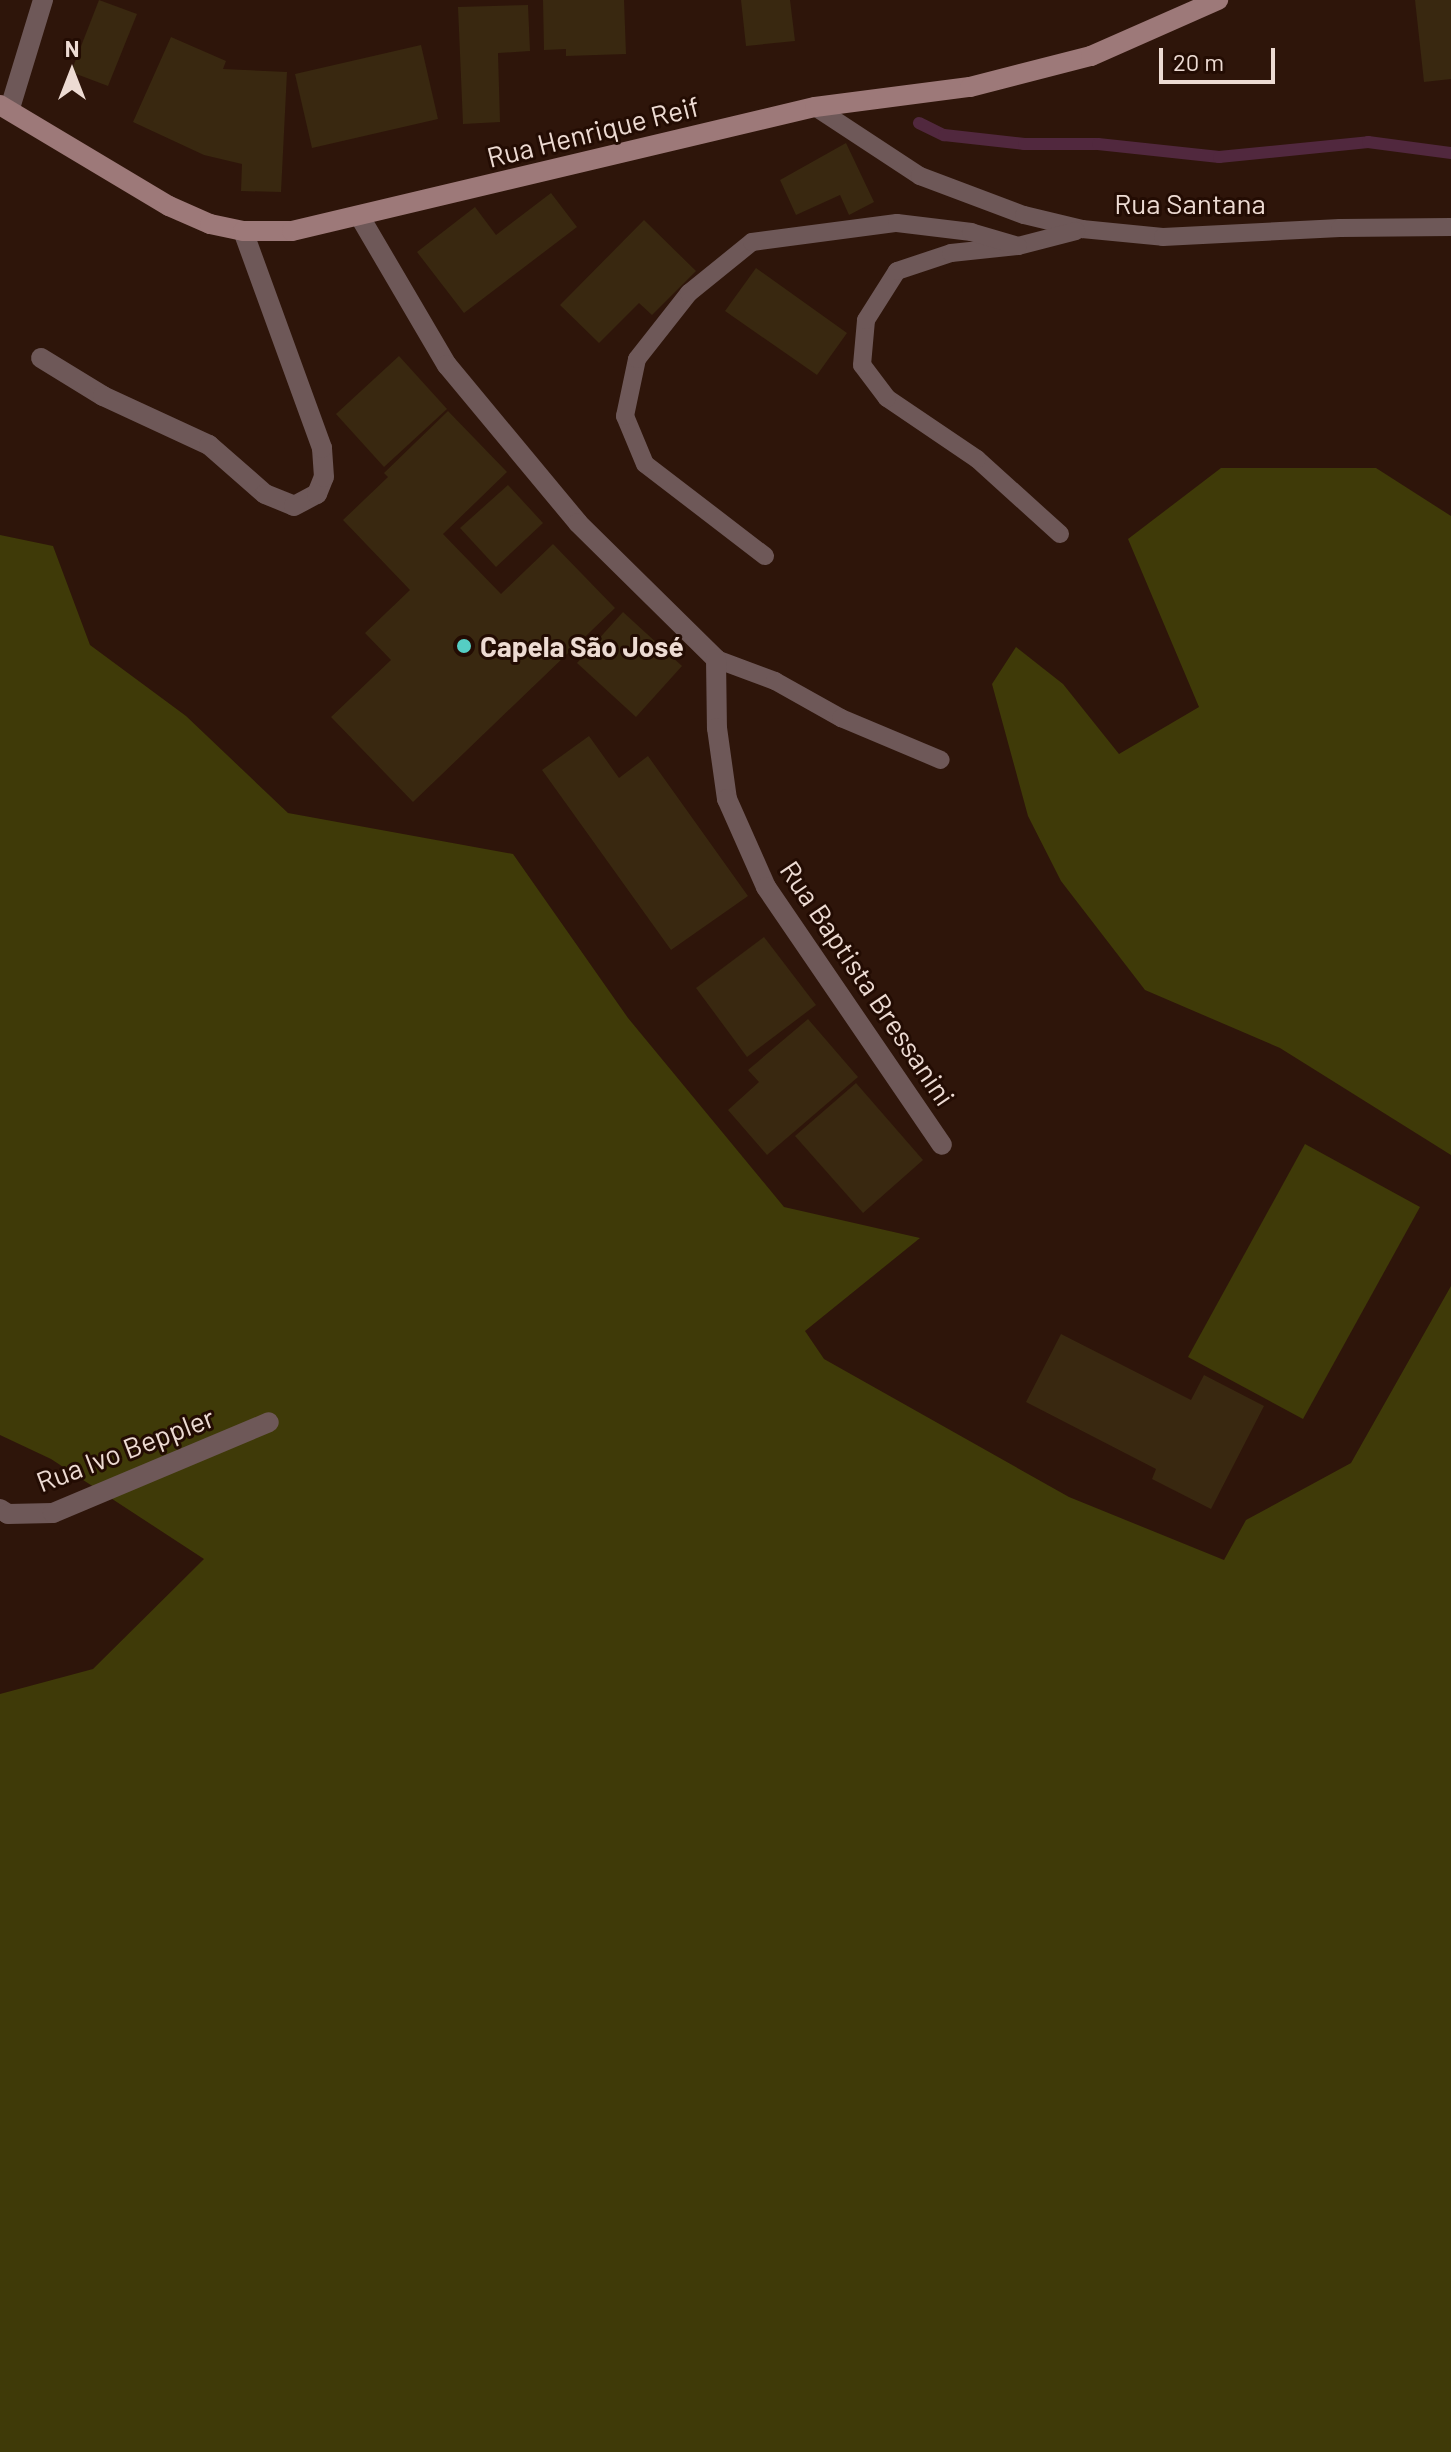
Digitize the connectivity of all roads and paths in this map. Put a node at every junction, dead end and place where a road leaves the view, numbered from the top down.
1 (43, 0) edge
2 (1218, 0) edge
3 (5, 107) edge
4 (815, 107) junction
5 (360, 217) junction
6 (1451, 227) edge
7 (1082, 229) junction
8 (243, 231) junction
9 (1018, 246) junction
10 (41, 358) dead end
11 (1060, 534) dead end
12 (765, 556) dead end
13 (716, 659) junction
14 (941, 760) dead end
15 (942, 1145) dead end
16 (269, 1422) dead end
17 (0, 1509) edge

1 - 3 street
2 - 4 street, Rua Henrique Reif
3 - 8 street, Rua Henrique Reif
4 - 5 street, Rua Henrique Reif
4 - 7 lane, Rua Santana
5 - 8 street, Rua Henrique Reif
5 - 13 street
6 - 7 lane, Rua Santana
7 - 9 lane
8 - 10 street
9 - 11 lane
9 - 12 lane
13 - 14 lane
13 - 15 street, Rua Baptista Bressanini
16 - 17 street, Rua Ivo Beppler

